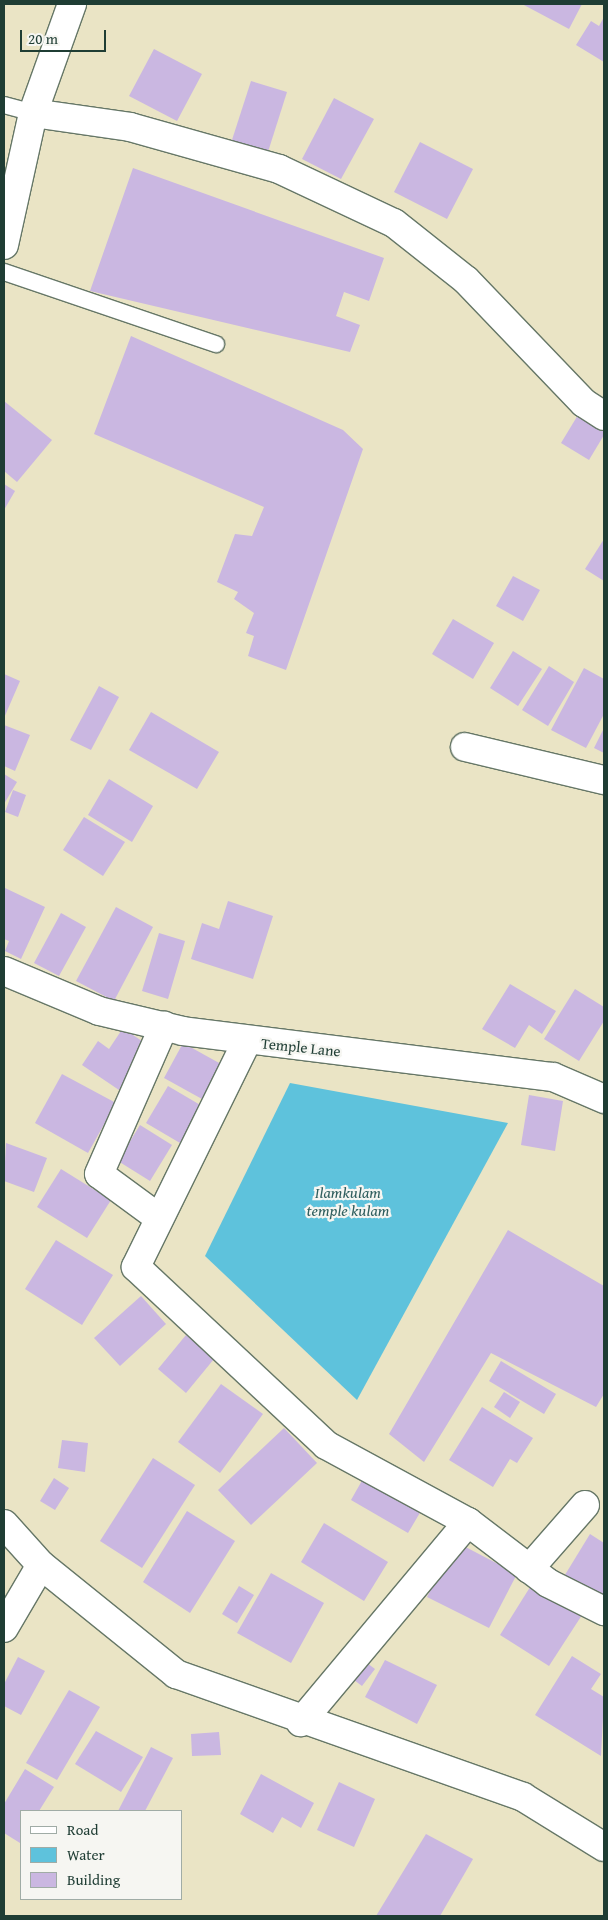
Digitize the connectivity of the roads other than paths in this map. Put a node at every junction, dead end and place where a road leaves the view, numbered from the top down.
1 (72, 4) edge
2 (4, 106) edge
3 (33, 113) junction
4 (4, 245) edge
5 (4, 272) edge
6 (216, 344) dead end
7 (604, 416) edge
8 (465, 747) dead end
9 (604, 780) edge
10 (4, 971) edge
11 (164, 1026) junction
12 (247, 1041) junction
13 (604, 1099) edge
14 (160, 1218) junction
15 (586, 1505) dead end
16 (468, 1522) junction
17 (4, 1524) edge
18 (41, 1565) junction
19 (529, 1569) junction
20 (604, 1611) edge
21 (4, 1628) edge
22 (301, 1722) junction
23 (604, 1847) edge

1 - 3 street
2 - 3 lane
3 - 4 street
3 - 7 street
5 - 6 lane
8 - 9 street
10 - 11 street, Temple Lane
11 - 12 street, Temple Lane
11 - 14 street
12 - 13 street, Temple Lane
12 - 14 street
14 - 16 street
15 - 19 street
16 - 19 street
16 - 22 street
17 - 18 street
18 - 21 street
18 - 22 street
19 - 20 street
22 - 23 street

